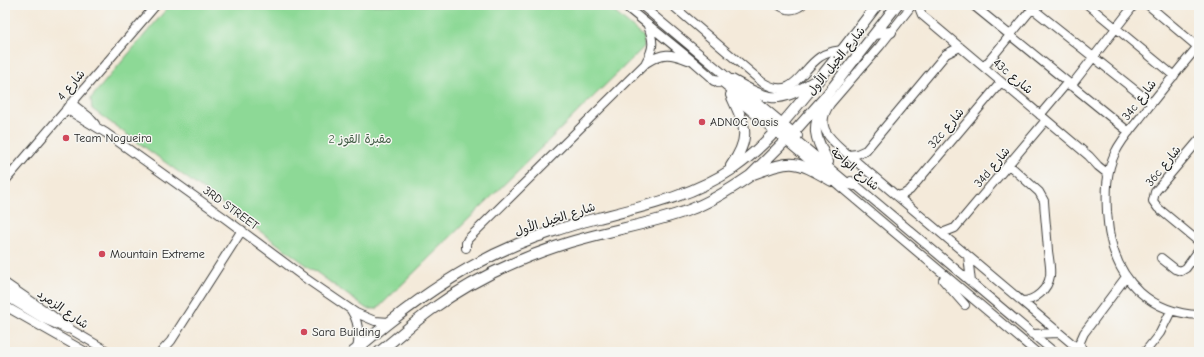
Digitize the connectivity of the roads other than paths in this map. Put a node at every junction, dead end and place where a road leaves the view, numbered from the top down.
1 (156, 5) edge
2 (624, 5) edge
3 (641, 5) edge
4 (672, 5) edge
5 (779, 5) edge
6 (802, 5) edge
7 (877, 5) edge
8 (897, 5) edge
9 (912, 5) edge
10 (973, 5) edge
11 (1088, 5) edge
12 (1134, 5) edge
13 (1148, 5) edge
14 (1032, 6) edge
15 (921, 9) edge
16 (903, 16) junction
17 (648, 25) junction
18 (1117, 28) junction
19 (891, 32) junction
20 (875, 34) junction
21 (1010, 36) junction
22 (948, 37) junction
23 (960, 47) junction
24 (1199, 47) edge
25 (844, 50) junction
26 (946, 54) junction
27 (1094, 57) junction
28 (694, 62) junction
29 (646, 63) junction
30 (984, 67) junction
31 (824, 73) junction
32 (1174, 76) junction
33 (714, 80) junction
34 (732, 80) junction
35 (1001, 82) junction
36 (1069, 84) junction
37 (731, 95) junction
38 (826, 96) junction
39 (1151, 103) junction
40 (69, 106) junction
41 (1043, 118) junction
42 (784, 132) junction
43 (1129, 132) junction
44 (1198, 142) edge
45 (866, 150) junction
46 (848, 155) junction
47 (1089, 156) junction
48 (828, 162) junction
49 (1111, 163) junction
50 (1009, 165) junction
51 (865, 169) junction
52 (726, 173) junction
53 (1108, 174) junction
54 (746, 178) junction
55 (5, 181) edge
56 (832, 181) junction
57 (855, 185) junction
58 (910, 190) junction
59 (897, 196) junction
60 (908, 205) junction
61 (955, 228) junction
62 (244, 232) junction
63 (942, 233) junction
64 (953, 242) junction
65 (1199, 242) edge
66 (466, 248) dead end
67 (1199, 250) edge
68 (968, 256) junction
69 (1161, 258) dead end
70 (927, 261) junction
71 (1128, 280) junction
72 (971, 282) junction
73 (5, 283) edge
74 (5, 294) edge
75 (1036, 297) junction
76 (1022, 301) junction
77 (965, 305) dead end
78 (5, 306) edge
79 (351, 309) junction
80 (1175, 312) junction
81 (1037, 313) junction
82 (1199, 316) edge
83 (389, 322) junction
84 (68, 328) junction
85 (1059, 333) junction
86 (1084, 333) junction
87 (1032, 334) junction
88 (1068, 340) junction
89 (355, 350) edge
90 (164, 351) edge
91 (86, 352) edge
92 (109, 352) edge
93 (380, 352) edge
94 (1036, 352) edge
95 (1054, 352) edge
96 (1082, 352) edge
97 (1145, 352) edge

1 - 40 street, شارع 4
2 - 17 street, شارع الواحة
3 - 34 street, شارع الواحة
4 - 25 street
5 - 6 street
7 - 25 main road, شارع الخيل الأول
8 - 20 main road, شارع الخيل الأول
9 - 16 street
10 - 21 street
11 - 18 street
12 - 18 street, 34d شارع
13 - 24 street
14 - 21 street
14 - 27 street
15 - 16 street, 43c شارع
15 - 22 street, 43c شارع
16 - 19 street
17 - 28 street, شارع الواحة
17 - 29 street
18 - 27 street, 34d شارع
18 - 32 street
19 - 20 main road
19 - 46 street
20 - 38 main road, شارع الخيل الأول
21 - 30 street
21 - 36 street
22 - 23 street, 43c شارع
22 - 26 street
23 - 26 street
23 - 30 street, 43c شارع
24 - 32 street, 34c شارع
25 - 31 main road, شارع الخيل الأول
26 - 45 street
27 - 36 street, 34d شارع
27 - 39 street
28 - 29 street
28 - 33 street, شارع الواحة
29 - 66 street
30 - 35 street, 43c شارع
31 - 34 main road
31 - 42 main road, شارع الخيل الأول
32 - 39 street, 34c شارع
33 - 37 street, شارع الواحة
33 - 42 main road
34 - 42 street, شارع الواحة
35 - 41 street, 43c شارع
35 - 58 street, 32c شارع
36 - 41 street, 34d شارع
36 - 43 street
37 - 42 street, شارع الواحة
37 - 52 main road
38 - 42 main road, شارع الخيل الأول
38 - 48 main road
39 - 43 street, 34c شارع
40 - 55 street, شارع 4
40 - 62 street, 3RD STREET
41 - 47 street, 43c شارع
41 - 50 street, 34d شارع
42 - 48 street, شارع الواحة
42 - 52 main road, شارع الخيل الأول
42 - 54 main road, شارع الخيل الأول
42 - 56 street, شارع الواحة
42 - 57 main road
43 - 49 street, 34c شارع
44 - 65 street, 36c شارع
45 - 46 street
45 - 51 street
46 - 51 street
47 - 49 street, 43c شارع
47 - 53 street, 43c شارع
48 - 57 street, شارع الواحة
49 - 53 street, 34c شارع
50 - 61 street, 34d شارع
50 - 75 street
51 - 59 street
52 - 83 main road, شارع الخيل الأول
53 - 71 street
54 - 56 main road
54 - 93 main road, شارع الخيل الأول
56 - 70 street, شارع الواحة
57 - 72 street, شارع الواحة
58 - 59 street, 32c شارع
58 - 60 street
59 - 60 street
60 - 63 street
61 - 63 street, 34d شارع
61 - 64 street
62 - 79 street, 3RD STREET
62 - 90 street
63 - 64 street
64 - 68 street
67 - 69 street
68 - 72 street
68 - 76 street
70 - 77 street
70 - 94 street, شارع الواحة
71 - 80 street
71 - 86 street
72 - 87 street, شارع الواحة
73 - 84 street, شارع الزمرد
74 - 84 highway
75 - 76 street
75 - 81 street
76 - 81 street
78 - 91 street, شارع الزمرد
79 - 83 street, 3RD STREET
79 - 89 street
80 - 82 street
80 - 97 street
81 - 85 street
83 - 89 main road, شارع الخيل الأول
84 - 92 street, شارع الزمرد
85 - 87 street
85 - 88 street
86 - 88 street
86 - 96 street
87 - 95 street, شارع الواحة
88 - 96 street

